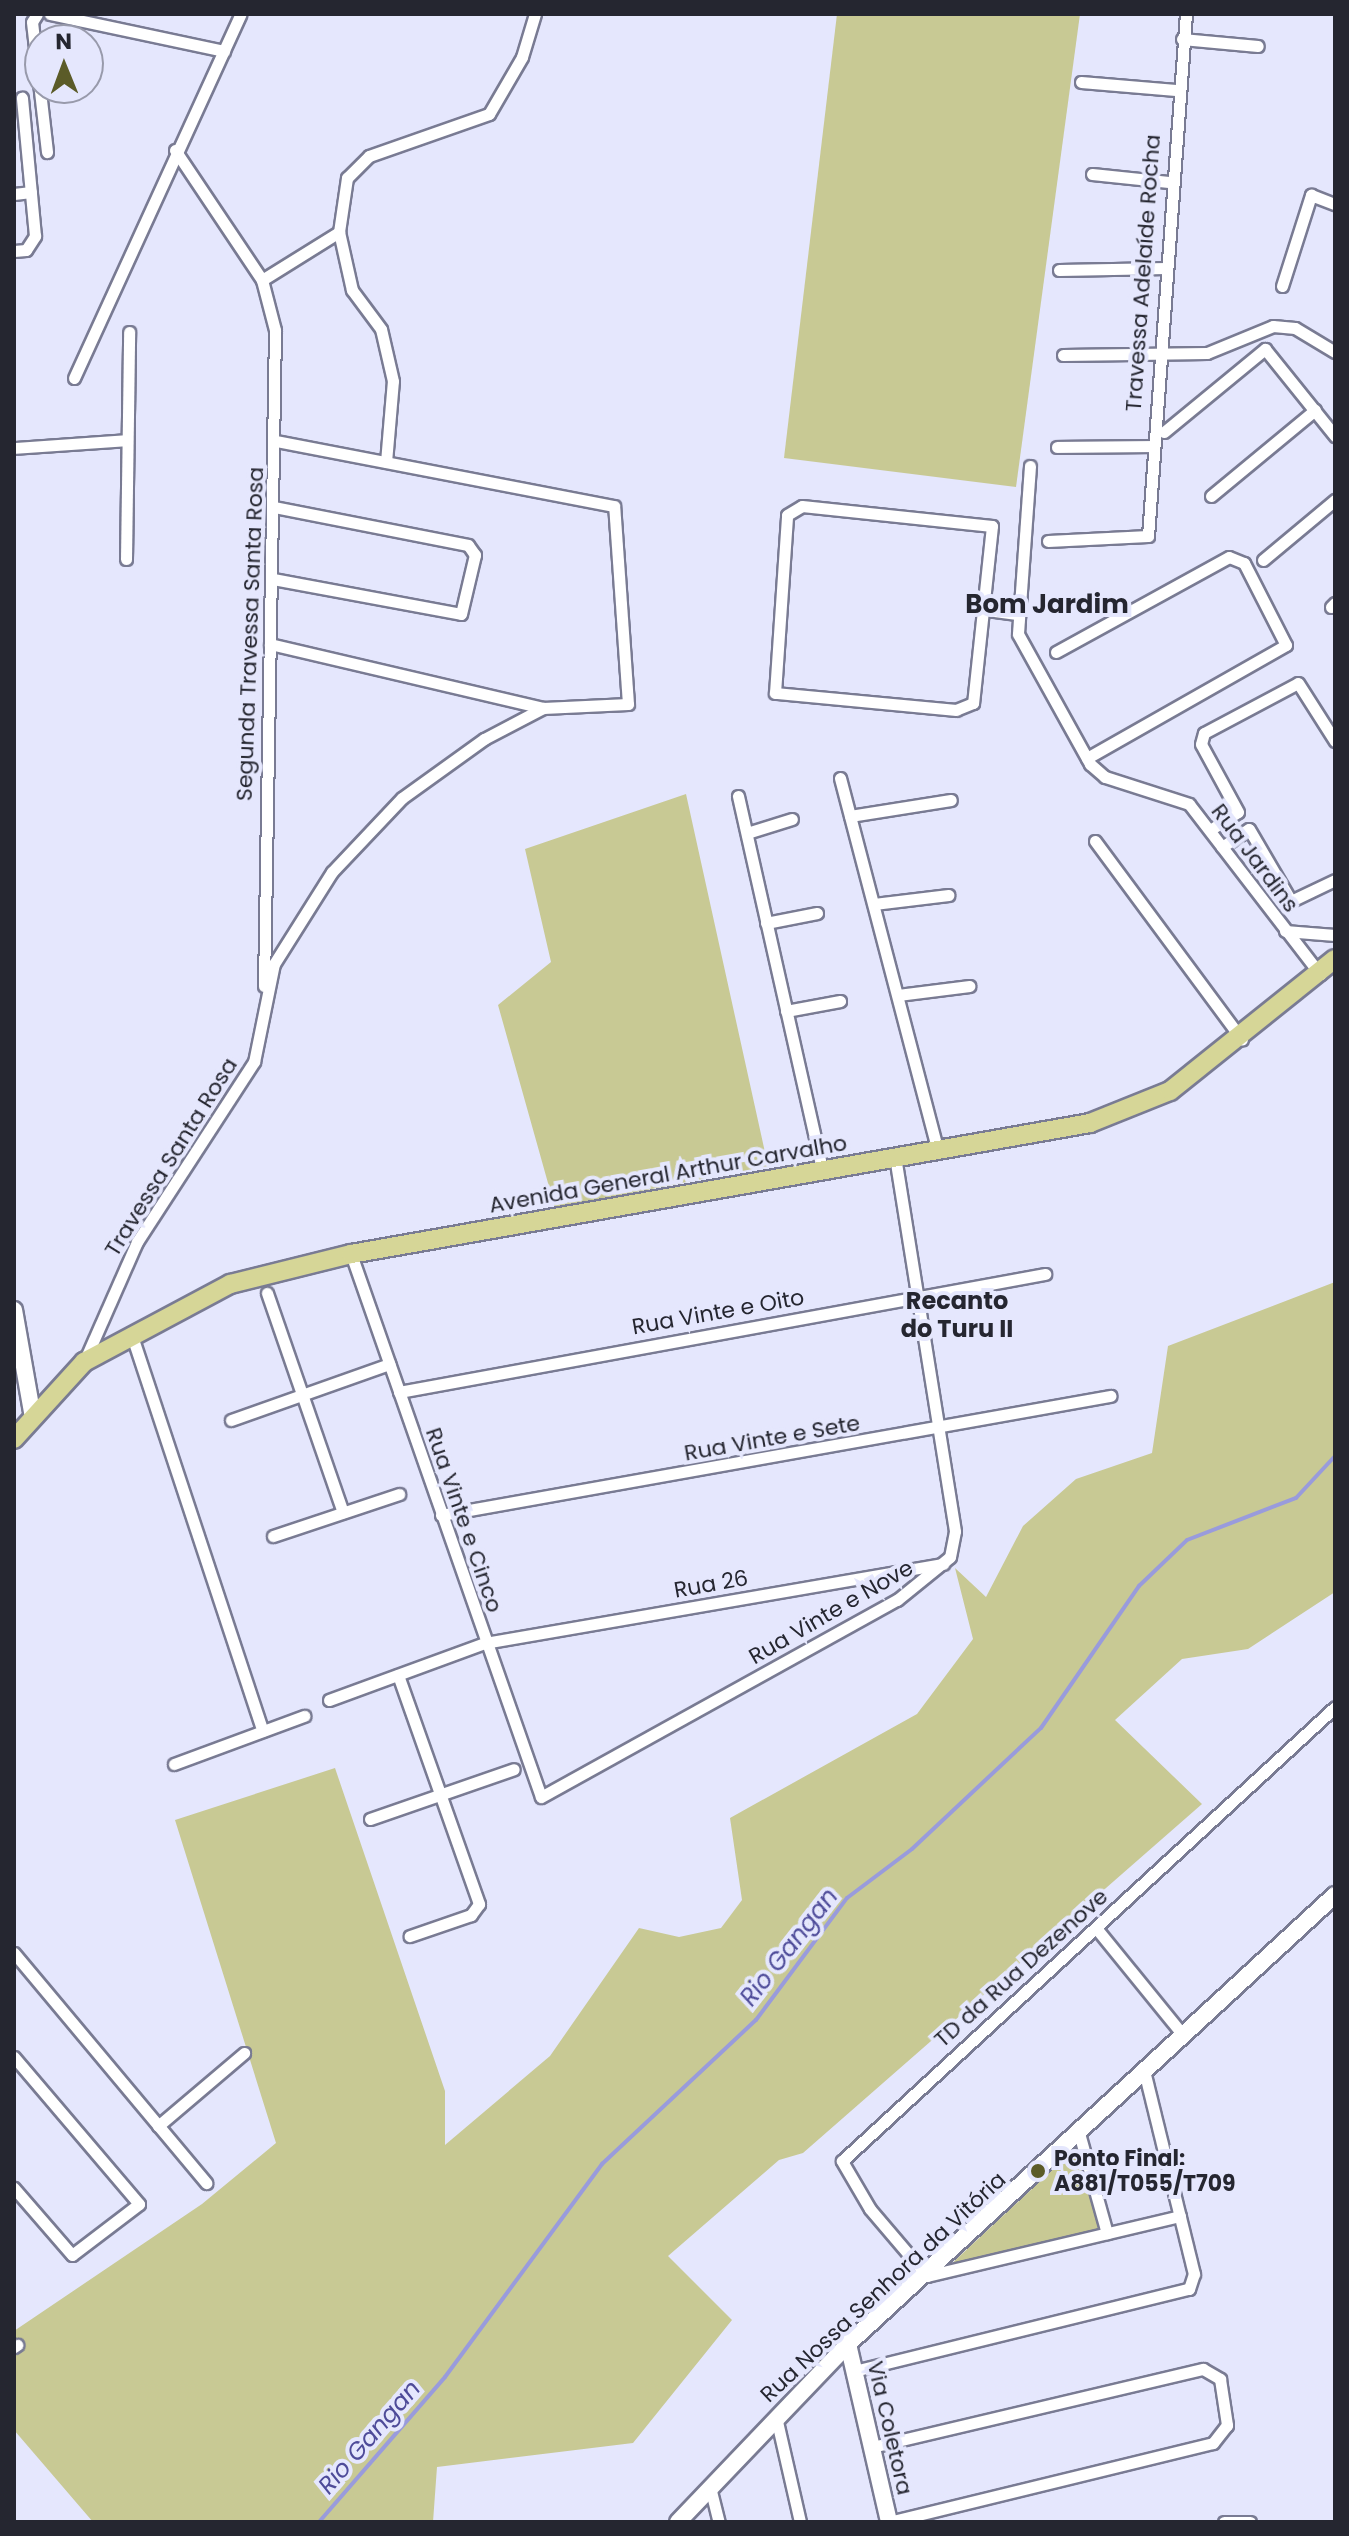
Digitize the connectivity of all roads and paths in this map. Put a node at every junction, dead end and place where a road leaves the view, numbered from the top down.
1 (50, 14) edge
2 (241, 14) edge
3 (535, 14) edge
4 (1186, 14) edge
5 (35, 16) edge
6 (1182, 39) junction
7 (1258, 46) dead end
8 (224, 51) junction
9 (1081, 82) dead end
10 (1176, 90) junction
11 (22, 98) dead end
12 (175, 150) junction
13 (47, 152) dead end
14 (1092, 174) dead end
15 (1169, 182) junction
16 (31, 192) junction
17 (14, 194) edge
18 (1335, 204) edge
19 (339, 232) junction
20 (14, 251) edge
21 (1166, 268) junction
22 (1059, 270) dead end
23 (262, 280) junction
24 (1282, 286) dead end
25 (129, 332) dead end
26 (1335, 352) edge
27 (1063, 355) dead end
28 (1157, 358) junction
29 (74, 378) dead end
30 (1315, 410) junction
31 (1164, 432) dead end
32 (1335, 436) edge
33 (127, 440) junction
34 (278, 441) junction
35 (1150, 446) junction
36 (1057, 447) dead end
37 (14, 448) edge
38 (386, 462) junction
39 (1030, 466) dead end
40 (1211, 496) dead end
41 (1335, 500) edge
42 (275, 507) junction
43 (1048, 541) dead end
44 (126, 559) dead end
45 (1263, 560) dead end
46 (273, 579) junction
47 (987, 610) junction
48 (1017, 614) junction
49 (270, 644) junction
50 (1056, 652) dead end
51 (543, 708) junction
52 (1335, 741) edge
53 (1087, 758) junction
54 (840, 778) dead end
55 (738, 796) dead end
56 (951, 800) dead end
57 (1238, 812) junction
58 (850, 816) junction
59 (792, 819) dead end
60 (1249, 829) junction
61 (1210, 830) junction
62 (747, 833) junction
63 (1095, 841) dead end
64 (1222, 847) junction
65 (1335, 880) edge
66 (948, 895) dead end
67 (874, 904) junction
68 (817, 913) dead end
69 (766, 923) junction
70 (1285, 931) junction
71 (1335, 935) edge
72 (1335, 959) edge
73 (1320, 974) junction
74 (969, 986) dead end
75 (264, 990) junction
76 (898, 995) junction
77 (840, 1001) dead end
78 (786, 1011) junction
79 (1242, 1040) junction
80 (938, 1151) junction
81 (895, 1158) junction
82 (822, 1170) junction
83 (351, 1254) junction
84 (1045, 1274) dead end
85 (267, 1293) dead end
86 (914, 1296) junction
87 (14, 1310) edge
88 (131, 1332) junction
89 (84, 1362) junction
90 (389, 1364) junction
91 (399, 1392) junction
92 (302, 1394) junction
93 (1110, 1396) dead end
94 (32, 1412) junction
95 (231, 1420) dead end
96 (936, 1429) junction
97 (14, 1439) edge
98 (399, 1494) dead end
99 (343, 1512) junction
100 (441, 1515) junction
101 (273, 1536) dead end
102 (943, 1564) junction
103 (485, 1643) junction
104 (398, 1675) junction
105 (329, 1700) dead end
106 (1335, 1707) edge
107 (304, 1716) dead end
108 (263, 1731) junction
109 (174, 1764) dead end
110 (514, 1769) dead end
111 (441, 1794) junction
112 (541, 1797) joint
113 (370, 1819) dead end
114 (1335, 1895) edge
115 (1096, 1928) junction
116 (410, 1936) dead end
117 (14, 1953) edge
118 (1182, 2034) junction
119 (244, 2053) dead end
120 (14, 2057) edge
121 (1144, 2070) junction
122 (158, 2126) junction
123 (1079, 2133) junction
124 (206, 2183) dead end
125 (14, 2188) edge
126 (1180, 2216) junction
127 (1107, 2233) junction
128 (927, 2276) junction
129 (848, 2344) junction
130 (854, 2371) junction
131 (776, 2417) junction
132 (872, 2447) junction
133 (710, 2487) junction
134 (678, 2522) edge
135 (719, 2522) edge
136 (800, 2522) edge
137 (889, 2522) edge
138 (1224, 2522) edge
139 (1250, 2522) edge

1 - 8 street
2 - 8 street
3 - 19 street
4 - 6 street, Travessa Adelaíde Rocha
5 - 13 street
6 - 7 street
6 - 10 street, Travessa Adelaíde Rocha
8 - 12 street
9 - 10 street
10 - 15 street, Travessa Adelaíde Rocha
11 - 16 street
12 - 23 street, Segunda Travessa Santa Rosa
12 - 29 street
14 - 15 street
15 - 21 street, Travessa Adelaíde Rocha
16 - 17 street
16 - 20 street
18 - 24 street
19 - 23 street
19 - 38 street
21 - 22 street
21 - 28 street, Travessa Adelaíde Rocha
23 - 34 street, Segunda Travessa Santa Rosa
25 - 33 street
26 - 28 street
27 - 28 street
28 - 35 street, Travessa Adelaíde Rocha
30 - 31 street
30 - 32 street
30 - 40 street
33 - 37 street
33 - 44 street
34 - 38 street
34 - 42 street, Segunda Travessa Santa Rosa
35 - 36 street
35 - 43 street, Travessa Adelaíde Rocha
38 - 51 street, Travessa Santa Rosa
39 - 48 street, Rua Jardins
41 - 45 street
42 - 46 street, Segunda Travessa Santa Rosa
42 - 46 street
46 - 49 street, Segunda Travessa Santa Rosa
47 - 47 street
47 - 48 street
48 - 53 street, Rua Jardins
49 - 51 street, Travessa Santa Rosa
49 - 75 street, Segunda Travessa Santa Rosa
50 - 53 street
51 - 75 street, Travessa Santa Rosa
52 - 57 street
53 - 61 street, Rua Jardins
54 - 58 street
55 - 62 street
56 - 58 street
57 - 60 street
57 - 61 street
58 - 67 street
59 - 62 street
60 - 64 street
60 - 65 street
61 - 64 street, Rua Jardins
62 - 69 street
63 - 79 street
64 - 70 street, Rua Jardins
66 - 67 street
67 - 76 street
68 - 69 street
69 - 78 street
70 - 71 street, Rua Jardins
70 - 73 street, Rua Jardins
72 - 73 main road, Avenida General Arthur Carvalho
73 - 79 main road, Avenida General Arthur Carvalho
74 - 76 street
75 - 89 street, Travessa Santa Rosa
76 - 80 street
77 - 78 street
78 - 82 street
79 - 80 main road, Avenida General Arthur Carvalho
80 - 81 main road, Avenida General Arthur Carvalho
81 - 82 main road, Avenida General Arthur Carvalho
81 - 86 street, Rua Vinte e Nove
82 - 83 main road, Avenida General Arthur Carvalho
83 - 88 main road, Avenida General Arthur Carvalho
83 - 90 street, Rua Vinte e Cinco
84 - 86 street, Rua Vinte e Oito
85 - 92 street
86 - 91 street, Rua Vinte e Oito
86 - 96 street, Rua Vinte e Nove
87 - 94 street
88 - 89 main road, Avenida General Arthur Carvalho
88 - 108 street
89 - 94 main road, Avenida General Arthur Carvalho
90 - 91 street, Rua Vinte e Cinco
90 - 92 street
91 - 100 street, Rua Vinte e Cinco
92 - 95 street
92 - 99 street
93 - 96 street, Rua Vinte e Sete
94 - 97 main road, Avenida General Arthur Carvalho
96 - 100 street, Rua Vinte e Sete
96 - 102 street, Rua Vinte e Nove
98 - 99 street
99 - 101 street
100 - 103 street, Rua Vinte e Cinco
102 - 103 street, Rua 26
102 - 112 street, Rua Vinte e Nove
103 - 104 street, Rua 26
103 - 112 street, Rua Vinte e Cinco
104 - 105 street, Rua 26
104 - 111 street
106 - 115 street, TD da Rua Dezenove
107 - 108 street
108 - 109 street
110 - 111 street
111 - 113 street
111 - 116 street
114 - 118 street, Rua Nossa Senhora da Vitória
115 - 118 street
115 - 128 street, TD da Rua Dezenove
117 - 122 street
118 - 121 street, Rua Nossa Senhora da Vitória
119 - 122 street
120 - 125 street
121 - 123 street, Rua Nossa Senhora da Vitória
121 - 126 street
122 - 124 street
123 - 127 street
123 - 128 street, Rua Nossa Senhora da Vitória
126 - 127 street
126 - 130 street
127 - 128 street
128 - 129 street, Rua Nossa Senhora da Vitória
129 - 130 street, Via Coletora
129 - 131 street, Rua Nossa Senhora da Vitória
130 - 132 street, Via Coletora
131 - 133 street, Rua Nossa Senhora da Vitória
131 - 136 street
132 - 137 street, Via Coletora
132 - 137 street
133 - 134 street, Rua Nossa Senhora da Vitória
133 - 135 street
138 - 139 street

